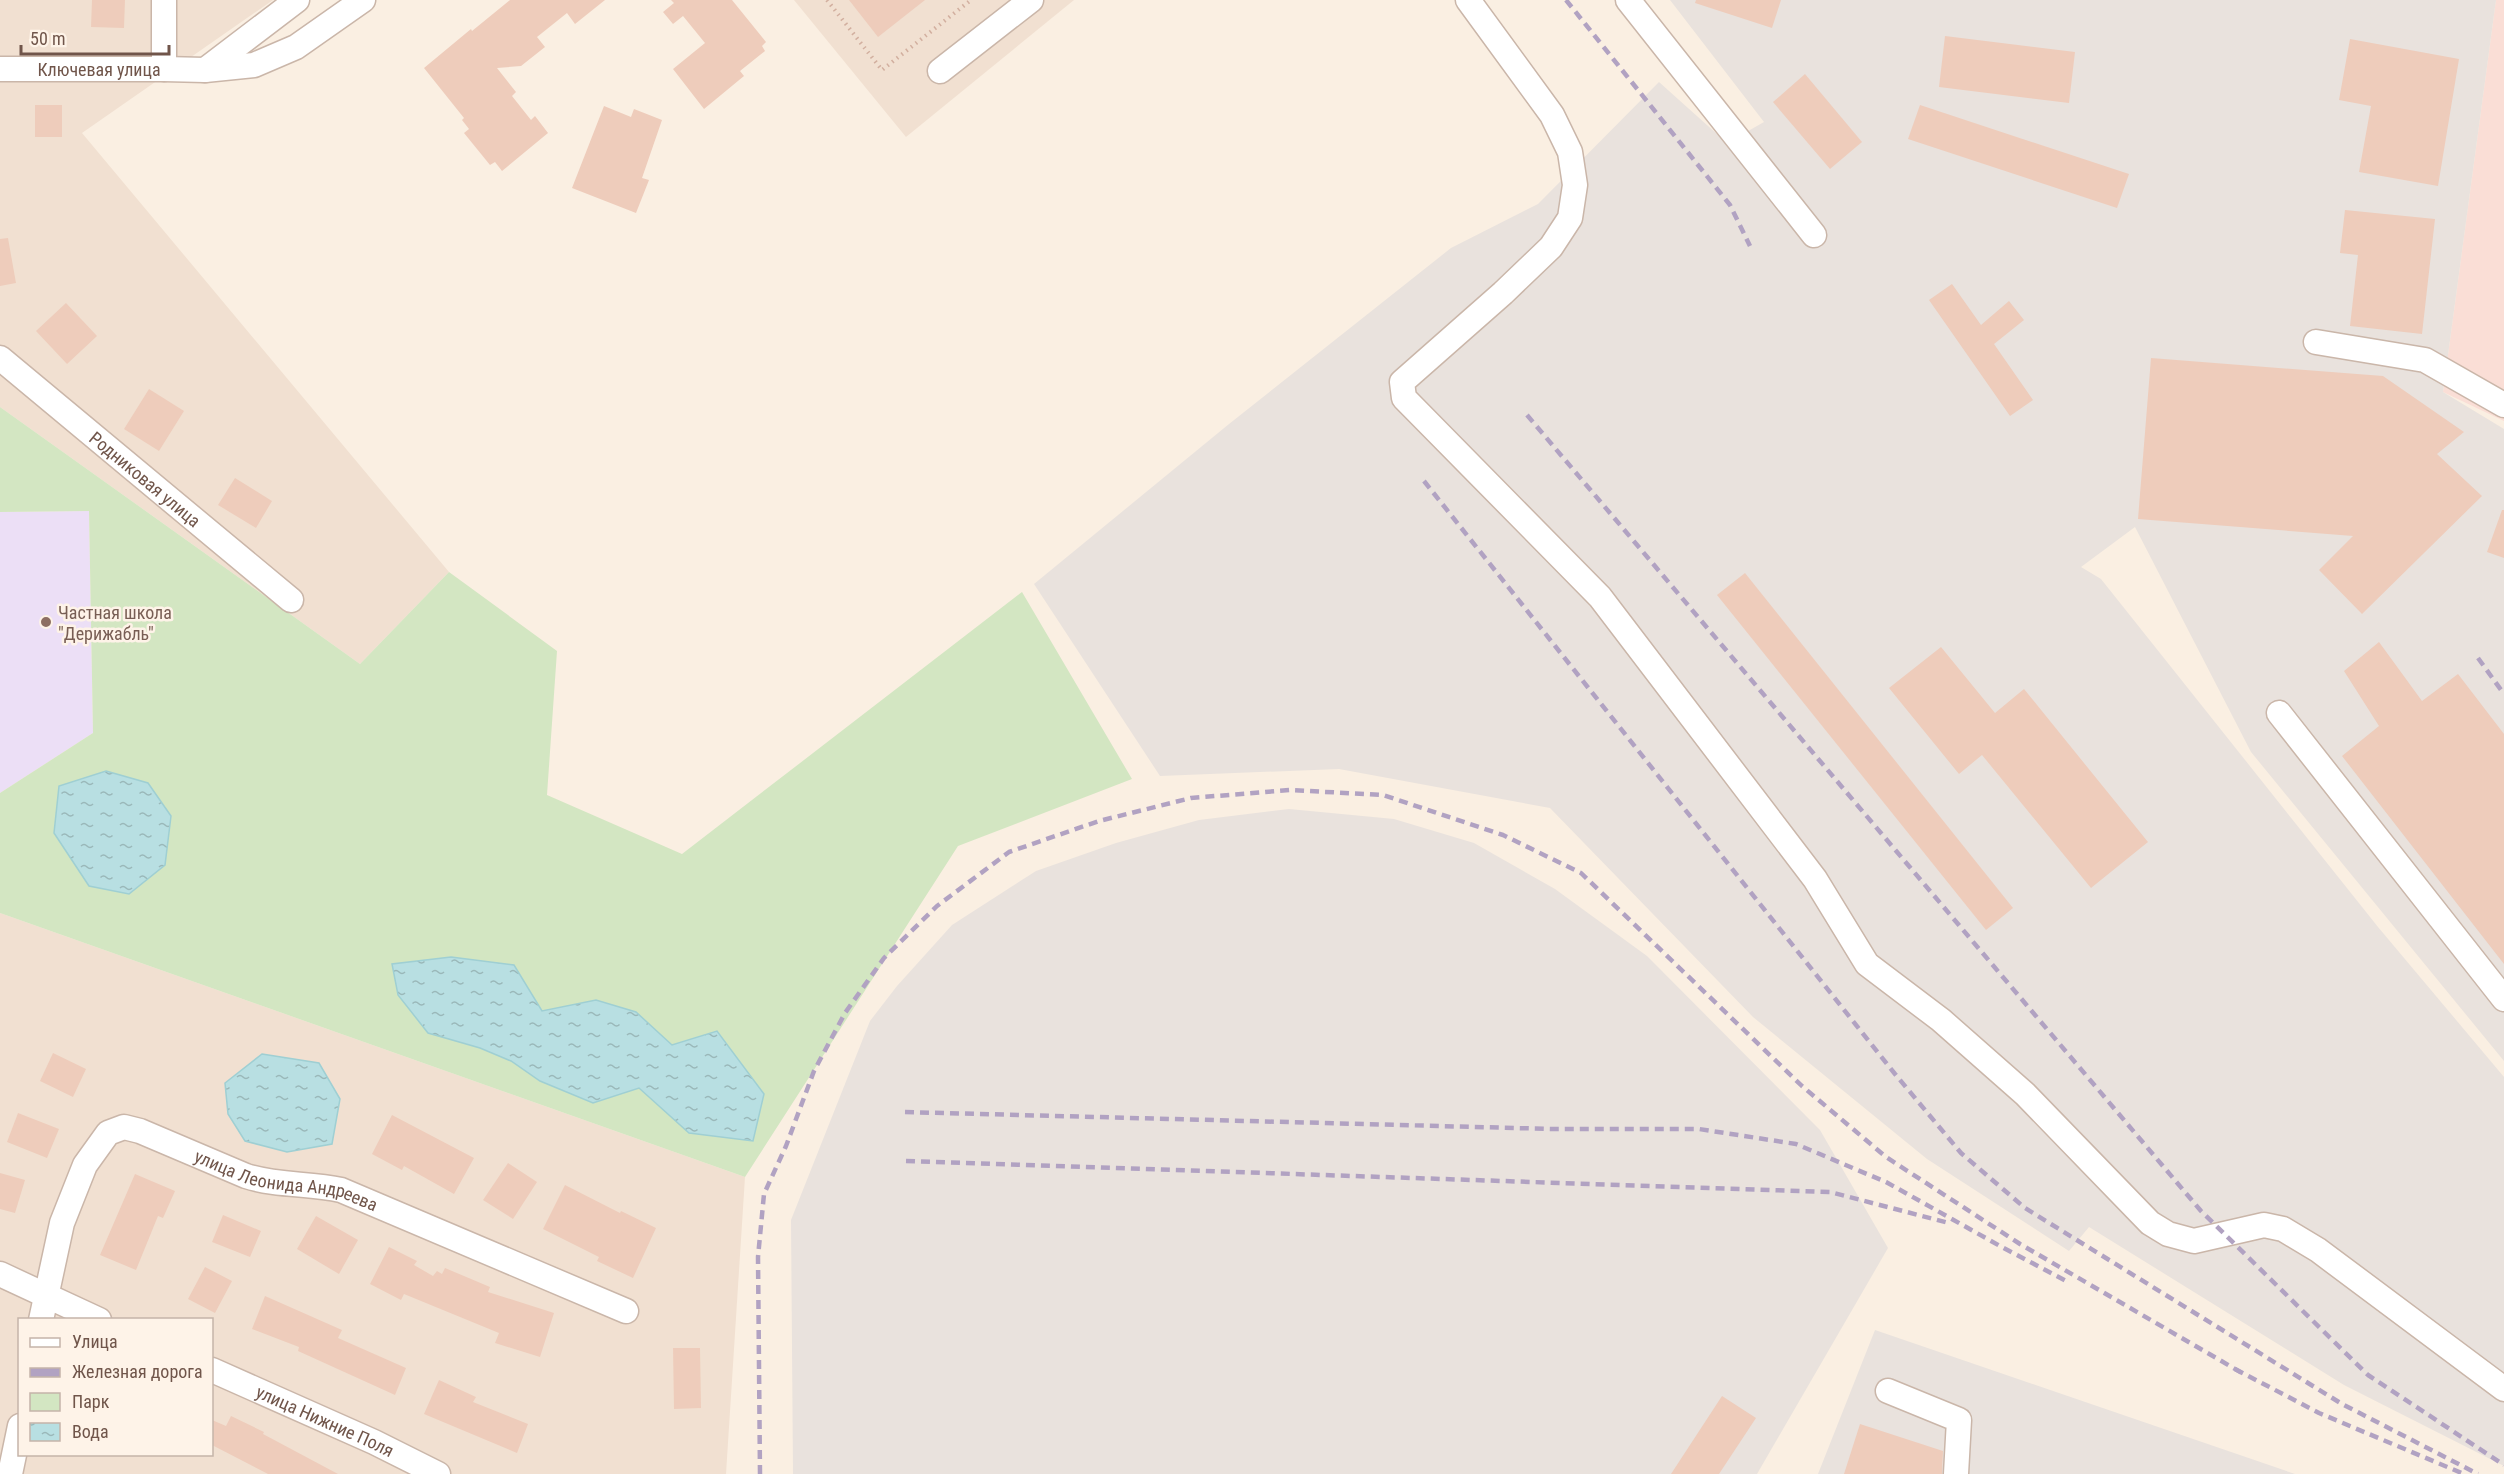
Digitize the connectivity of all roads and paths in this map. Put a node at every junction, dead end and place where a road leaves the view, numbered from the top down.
1 (164, 0) edge
2 (297, 0) edge
3 (363, 0) edge
4 (827, 0) edge
5 (971, 0) edge
6 (1031, 0) edge
7 (1468, 0) edge
8 (1628, 0) edge
9 (0, 69) edge
10 (164, 69) junction
11 (205, 70) junction
12 (940, 71) dead end
13 (1814, 234) dead end
14 (2316, 342) dead end
15 (0, 358) edge
16 (2504, 405) edge
17 (291, 600) dead end
18 (2279, 713) dead end
19 (2504, 999) edge
20 (0, 1274) edge
21 (46, 1296) junction
22 (626, 1311) dead end
23 (41, 1318) edge
24 (95, 1318) edge
25 (213, 1370) edge
26 (2504, 1389) edge
27 (1888, 1391) dead end
28 (18, 1436) edge
29 (10, 1474) edge
30 (438, 1474) edge
31 (1956, 1474) edge

1 - 10 street, Ключевая улица
2 - 11 street
3 - 11 street
4 - 5 path
6 - 12 street
7 - 26 street
8 - 13 street
9 - 10 street, Ключевая улица
10 - 11 street
14 - 16 street
15 - 17 street, Родниковая улица
18 - 19 street
20 - 21 street
21 - 22 street, улица Леонида Андреева
21 - 23 street, улица Леонида Андреева
21 - 24 street
25 - 30 street, улица Нижние Поля
27 - 31 street
28 - 29 street

